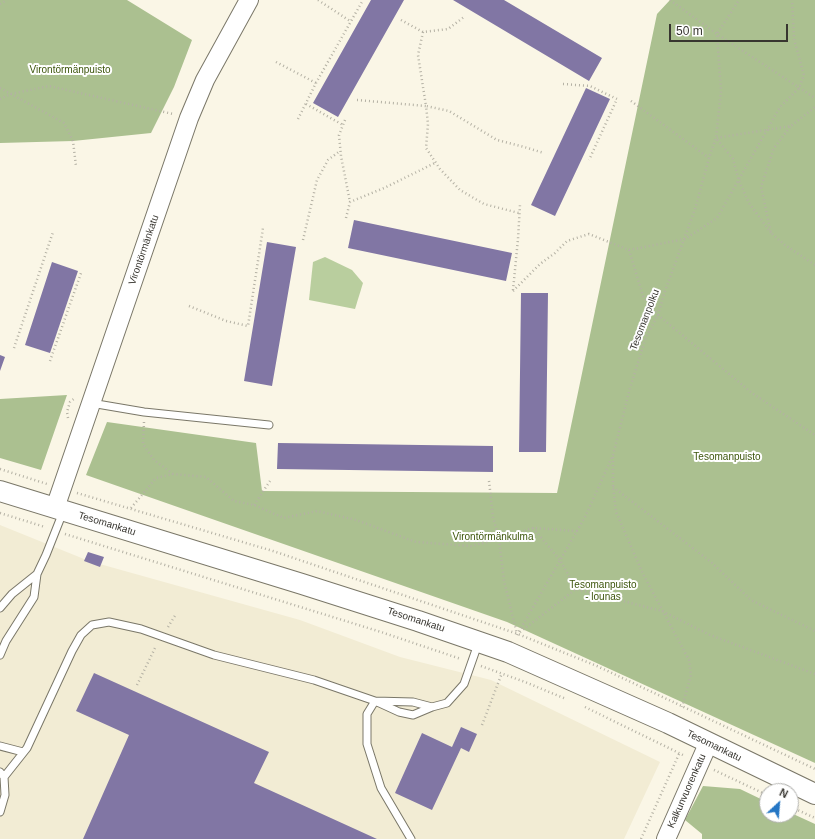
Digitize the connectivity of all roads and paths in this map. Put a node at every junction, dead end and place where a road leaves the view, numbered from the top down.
1 (7, 0) edge
2 (249, 0) edge
3 (318, 0) edge
4 (363, 0) edge
5 (670, 0) edge
6 (739, 0) edge
7 (792, 0) edge
8 (0, 4) edge
9 (464, 17) dead end
10 (402, 20) dead end
11 (350, 21) junction
12 (423, 32) junction
13 (717, 34) junction
14 (276, 62) dead end
15 (316, 83) junction
16 (564, 84) dead end
17 (0, 88) edge
18 (799, 88) junction
19 (11, 94) junction
20 (815, 98) edge
21 (0, 99) edge
22 (357, 100) dead end
23 (631, 101) dead end
24 (306, 104) junction
25 (426, 106) junction
26 (815, 107) edge
27 (189, 118) junction
28 (298, 119) dead end
29 (345, 120) dead end
30 (343, 125) junction
31 (791, 126) junction
32 (768, 130) junction
33 (716, 138) junction
34 (340, 151) junction
35 (544, 153) dead end
36 (709, 158) junction
37 (589, 160) dead end
38 (435, 163) junction
39 (76, 166) dead end
40 (739, 181) junction
41 (350, 202) junction
42 (520, 205) dead end
43 (519, 213) junction
44 (346, 218) dead end
45 (263, 228) dead end
46 (53, 232) dead end
47 (771, 233) junction
48 (684, 239) junction
49 (303, 240) dead end
50 (629, 250) junction
51 (815, 265) edge
52 (81, 273) dead end
53 (188, 306) dead end
54 (658, 315) junction
55 (14, 348) dead end
56 (50, 361) dead end
57 (91, 403) junction
58 (144, 412) junction
59 (269, 425) dead end
60 (815, 434) edge
61 (613, 455) junction
62 (173, 474) junction
63 (270, 480) dead end
64 (489, 481) dead end
65 (613, 486) junction
66 (0, 491) edge
67 (254, 505) junction
68 (130, 508) dead end
69 (60, 509) junction
70 (0, 513) edge
71 (533, 528) junction
72 (56, 531) junction
73 (577, 531) junction
74 (499, 539) junction
75 (560, 560) junction
76 (37, 574) junction
77 (576, 589) junction
78 (0, 608) edge
79 (662, 611) junction
80 (176, 614) dead end
81 (815, 631) edge
82 (518, 634) junction
83 (162, 636) junction
84 (478, 642) junction
85 (0, 655) edge
86 (472, 663) junction
87 (502, 673) junction
88 (815, 674) edge
89 (137, 685) dead end
90 (375, 701) junction
91 (573, 702) dead end
92 (580, 705) dead end
93 (432, 707) junction
94 (682, 707) dead end
95 (482, 725) dead end
96 (708, 744) junction
97 (0, 746) edge
98 (23, 752) junction
99 (679, 754) junction
100 (700, 763) junction
101 (2, 775) edge
102 (759, 791) edge
103 (815, 794) edge
104 (799, 811) edge
105 (0, 812) edge
106 (815, 818) edge
107 (411, 839) edge
108 (641, 839) edge
109 (666, 839) edge

1 - 8 path
2 - 27 street, Virontörmänkatu
3 - 11 path
4 - 11 path
5 - 13 path
6 - 13 path
7 - 18 path
9 - 12 path
10 - 12 path
11 - 15 path
12 - 25 path
13 - 18 path
13 - 33 path, Tesomanpolku
14 - 15 path
15 - 24 path
16 - 37 path
17 - 19 path
18 - 20 path
18 - 32 path
19 - 21 path
19 - 27 path
19 - 39 path
22 - 25 path
23 - 36 path
24 - 28 path
24 - 30 path
25 - 35 path
25 - 38 path
26 - 31 path
27 - 57 street, Virontörmänkatu
29 - 30 path
30 - 34 path
31 - 32 path
31 - 47 path
32 - 33 path
32 - 40 path
33 - 36 path, Tesomanpolku
33 - 40 path
34 - 41 path
34 - 49 path
36 - 48 path, Tesomanpolku
38 - 41 path
38 - 43 path
40 - 47 path
40 - 48 path
41 - 44 path
42 - 43 path
43 - 50 path
45 - 53 path
46 - 55 path
47 - 51 path
48 - 50 path
48 - 54 path, Tesomanpolku
50 - 54 path
52 - 56 path
54 - 60 path
54 - 61 path, Tesomanpolku
57 - 58 lane
57 - 69 street, Virontörmänkatu
58 - 59 lane
58 - 62 path
61 - 65 path
61 - 73 path, Tesomanpolku
62 - 67 path
62 - 68 path
63 - 67 path
64 - 74 path
65 - 79 path
65 - 81 path
66 - 69 main road, Tesomankatu
67 - 74 path
69 - 72 lane
69 - 84 main road, Tesomankatu
70 - 72 path
71 - 73 path
71 - 74 path
71 - 75 path
72 - 76 lane
72 - 86 path
73 - 75 path, Tesomanpolku
74 - 82 path
75 - 77 path
75 - 82 path, Tesomanpolku
76 - 78 lane
76 - 85 lane
77 - 79 path
77 - 82 path
79 - 88 path
79 - 94 path
80 - 83 path
83 - 89 path
83 - 90 lane
83 - 98 lane
84 - 86 lane
84 - 96 main road, Tesomankatu
86 - 87 path
86 - 93 lane
87 - 91 path
87 - 95 path
90 - 93 lane
90 - 93 lane
90 - 107 lane
92 - 99 path
96 - 100 street, Kalkunvuorenkatu
96 - 103 main road, Tesomankatu
97 - 98 lane
98 - 101 lane
99 - 100 path
99 - 108 path
100 - 102 path
100 - 109 street, Kalkunvuorenkatu
101 - 105 lane
104 - 106 path

